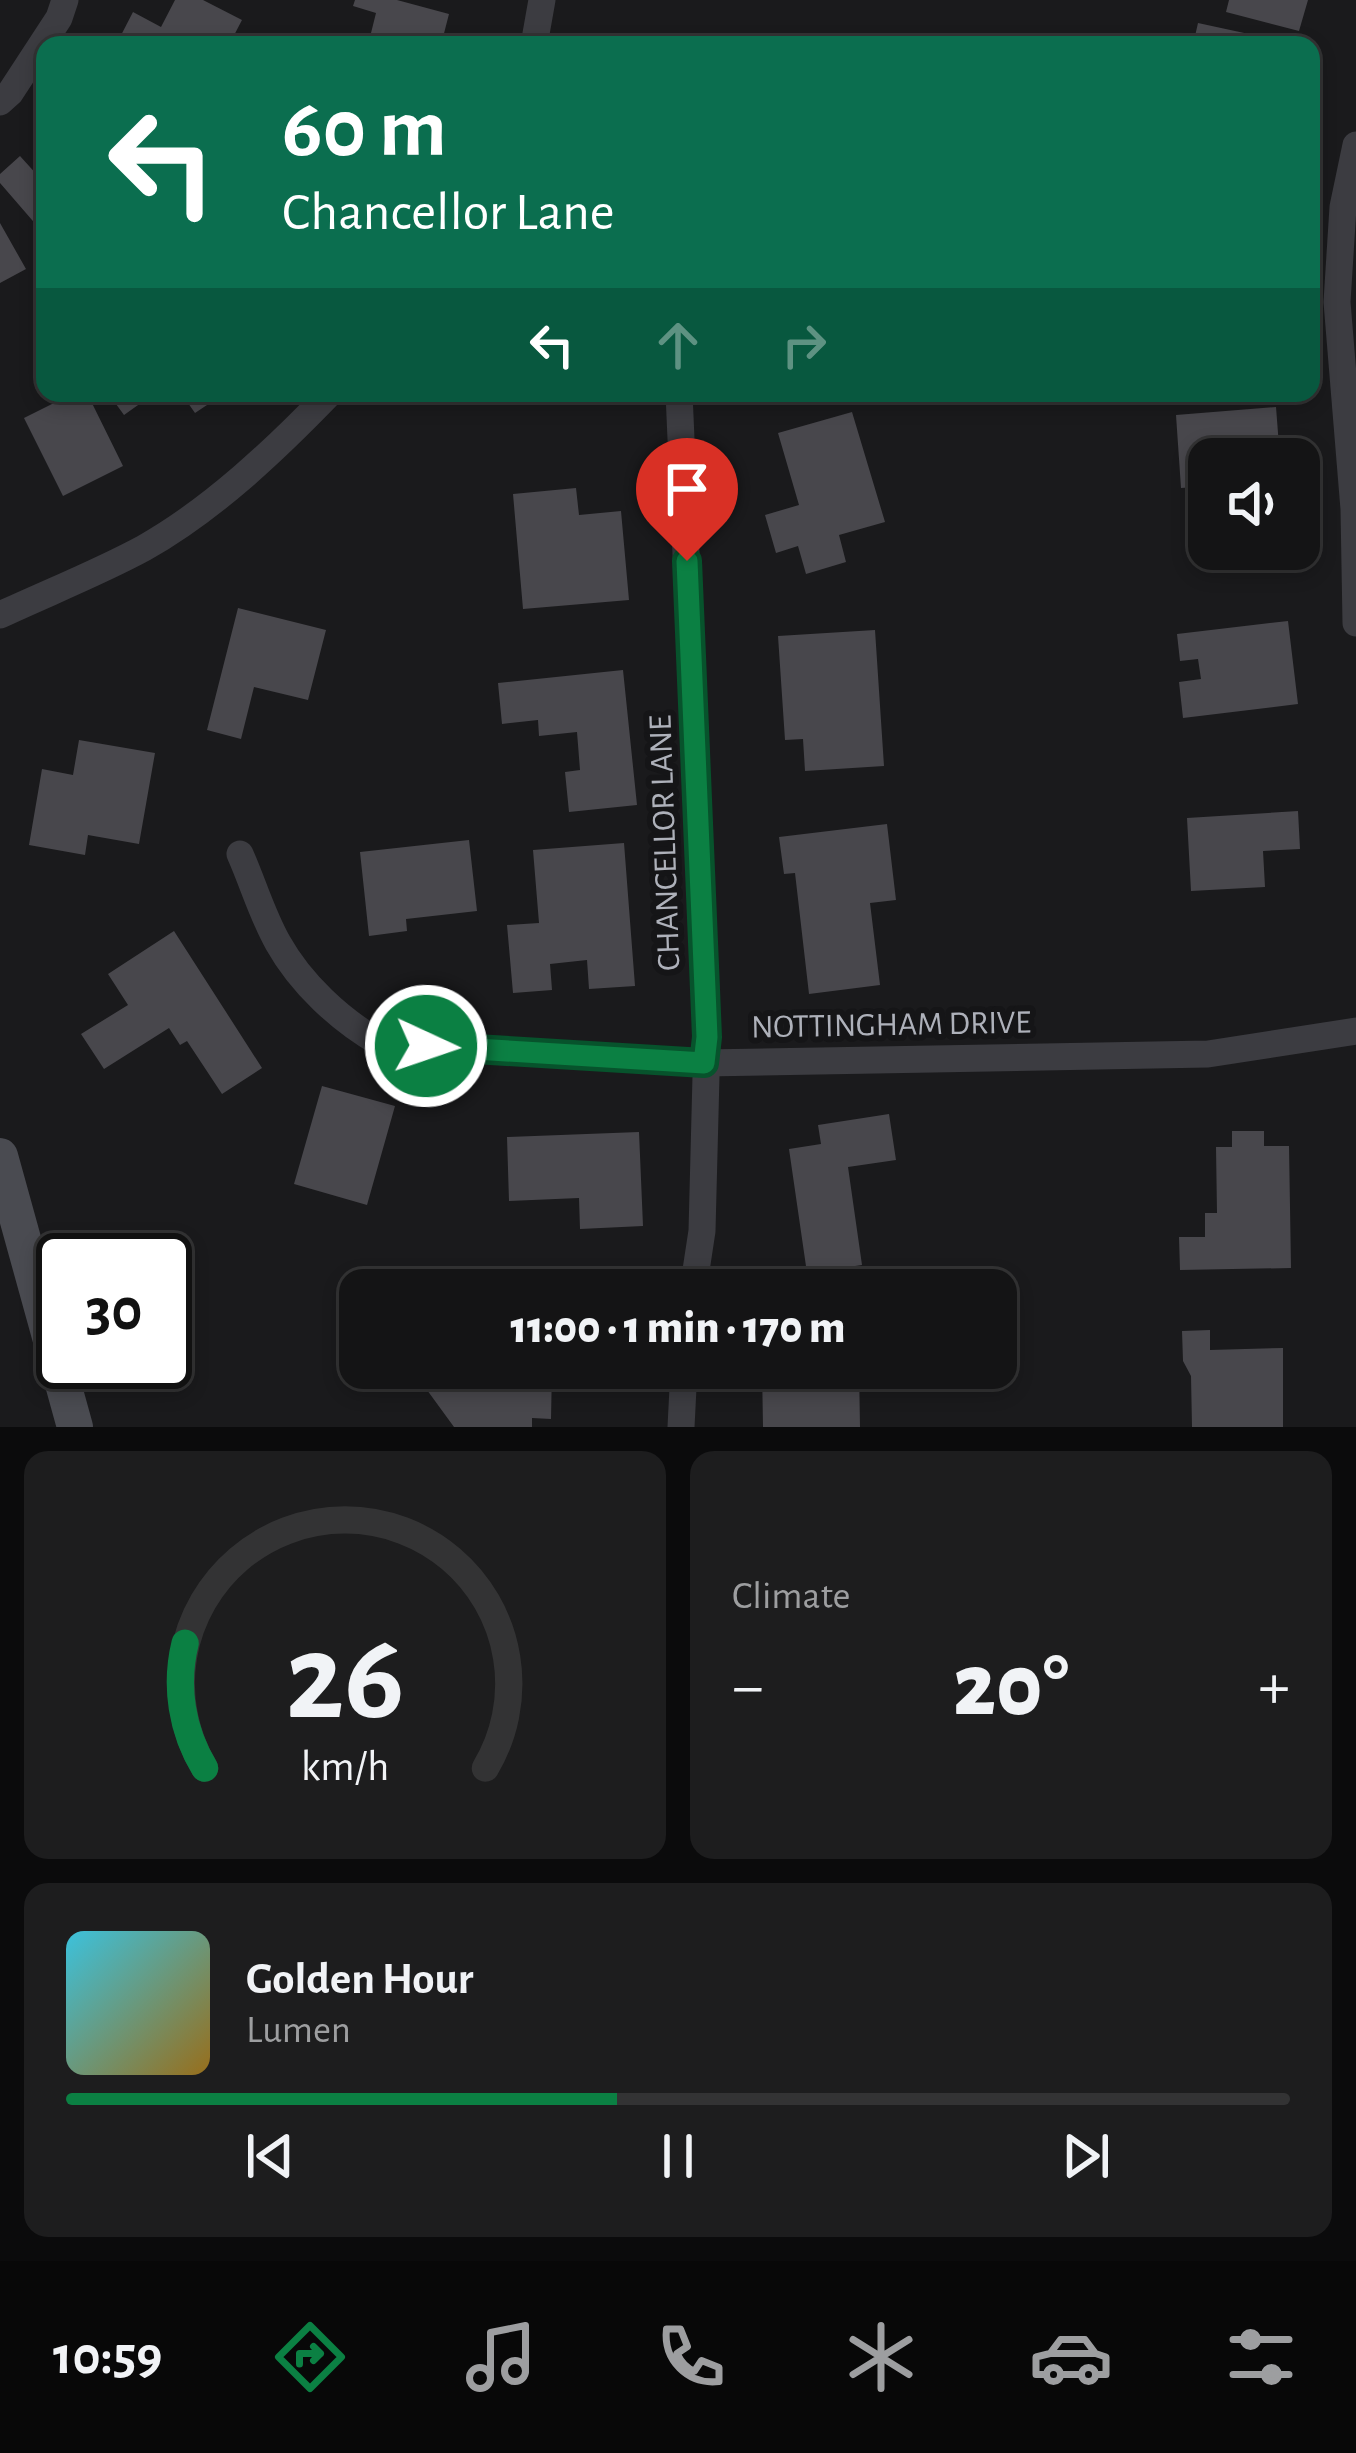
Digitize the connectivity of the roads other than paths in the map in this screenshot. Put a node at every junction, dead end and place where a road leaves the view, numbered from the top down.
1 (65, 0) edge
2 (542, 0) edge
3 (47, 36) edge
4 (536, 36) edge
5 (36, 53) edge
6 (0, 101) edge
7 (1356, 145) edge
8 (320, 402) edge
9 (679, 402) edge
10 (1355, 574) edge
11 (0, 615) edge
12 (1356, 623) edge
13 (240, 854) dead end
14 (1356, 1031) edge
15 (704, 1063) junction
16 (0, 1156) edge
17 (696, 1269) edge
18 (683, 1389) edge
19 (75, 1427) edge
20 (681, 1427) edge

1 - 3 street
2 - 4 street
5 - 6 street
7 - 10 street
8 - 11 street
9 - 15 street, CHANCELLOR LANE
10 - 12 street
13 - 15 street, NOTTINGHAM DRIVE
14 - 15 street, NOTTINGHAM DRIVE
15 - 17 street, CHANCELLOR LANE
16 - 19 main road
18 - 20 street

